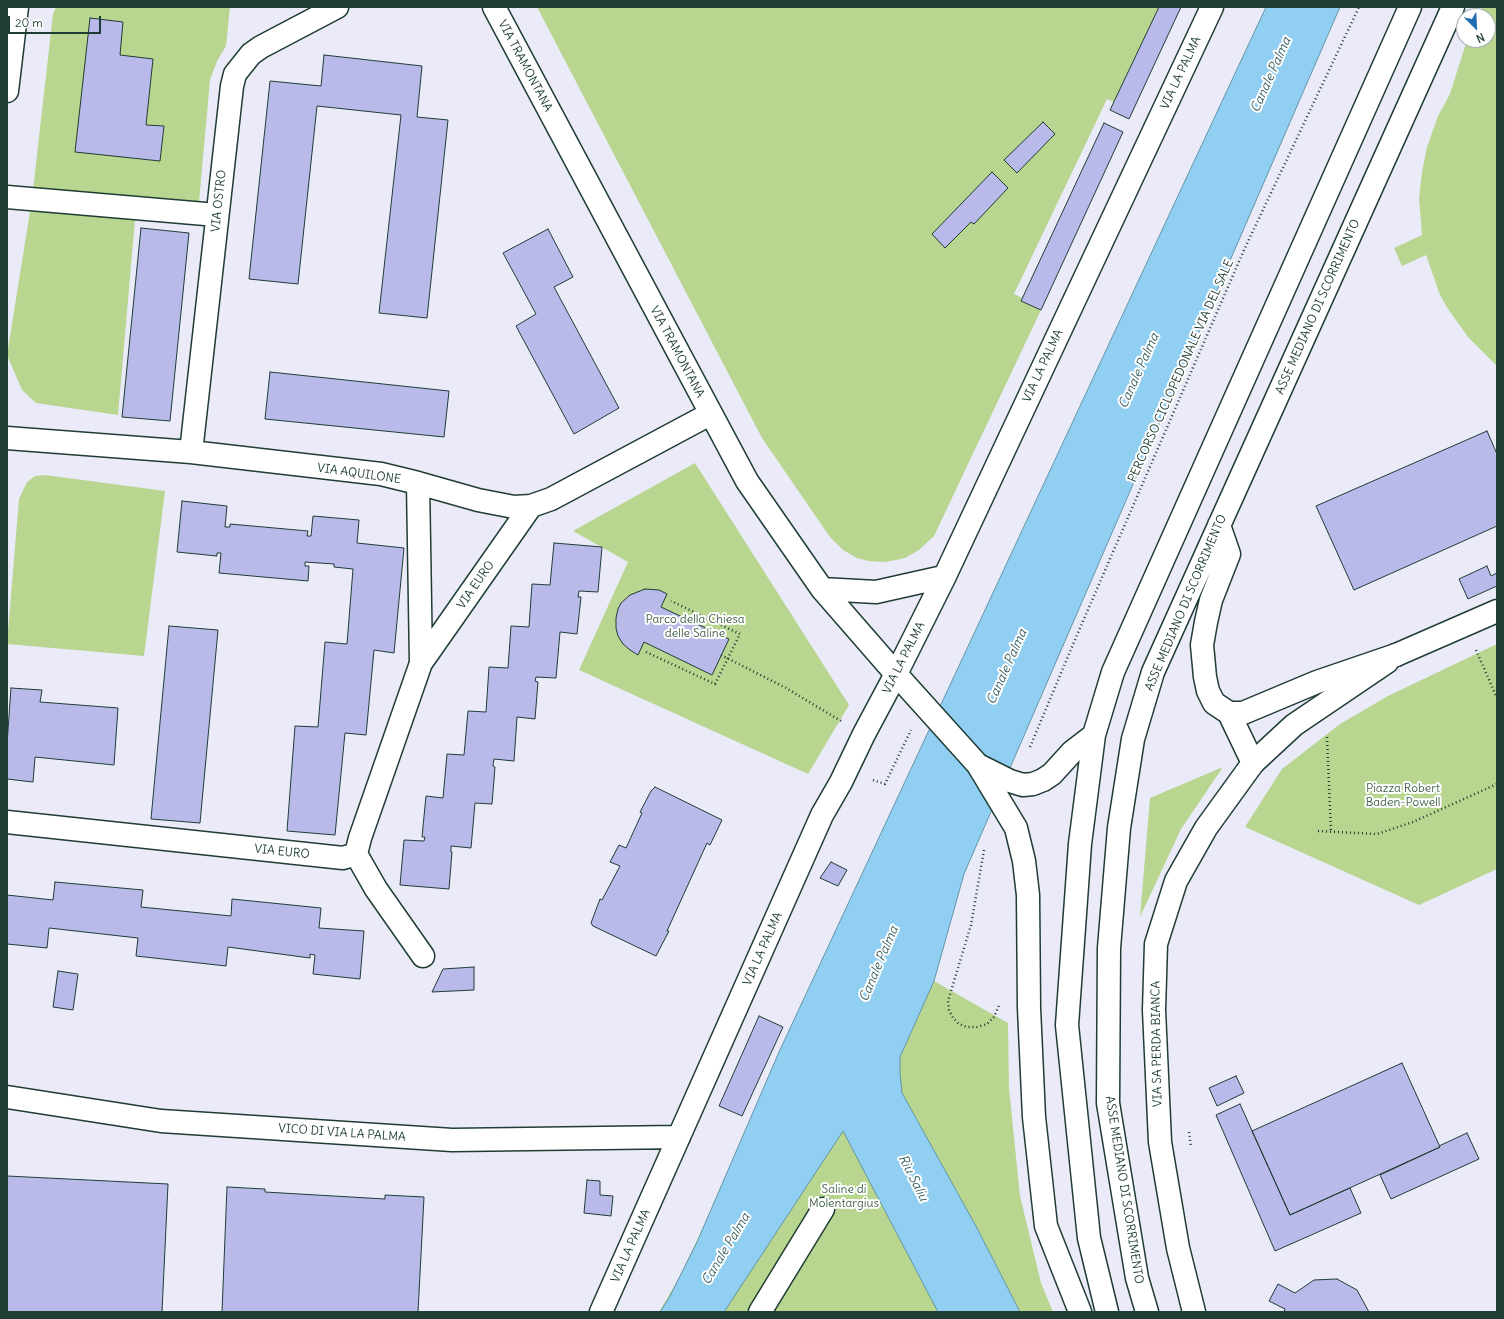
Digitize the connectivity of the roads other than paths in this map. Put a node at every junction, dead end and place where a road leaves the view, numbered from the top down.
1 (17, 7) edge
2 (337, 7) edge
3 (494, 7) edge
4 (1212, 7) edge
5 (1410, 7) edge
6 (1453, 7) edge
7 (7, 91) edge
8 (7, 197) edge
9 (217, 215) junction
10 (710, 414) junction
11 (7, 438) edge
12 (191, 452) junction
13 (418, 483) junction
14 (531, 506) junction
15 (1219, 525) junction
16 (943, 577) junction
17 (822, 589) junction
18 (1497, 611) edge
19 (1396, 655) junction
20 (421, 663) junction
21 (896, 674) junction
22 (1228, 714) junction
23 (1094, 735) junction
24 (1253, 763) junction
25 (978, 765) junction
26 (7, 822) edge
27 (356, 854) junction
28 (423, 956) dead end
29 (7, 1097) edge
30 (679, 1137) junction
31 (823, 1209) dead end
32 (601, 1312) edge
33 (760, 1312) edge
34 (1080, 1312) edge
35 (1107, 1312) edge
36 (1147, 1312) edge
37 (1194, 1312) edge

1 - 7 main road
2 - 9 main road, VIA OSTRO
3 - 10 main road, VIA TRAMONTANA
4 - 16 main road, VIA LA PALMA
5 - 23 main road
6 - 15 main road, ASSE MEDIANO DI SCORRIMENTO
8 - 9 main road
9 - 12 main road, VIA OSTRO
10 - 14 main road, VIA AQUILONE
10 - 17 main road, VIA TRAMONTANA
11 - 12 main road, VIA AQUILONE
12 - 13 main road, VIA AQUILONE
13 - 14 main road, VIA AQUILONE
13 - 20 main road, VIA EURO
14 - 20 main road, VIA EURO
15 - 22 main road
15 - 36 main road, ASSE MEDIANO DI SCORRIMENTO
16 - 17 main road
16 - 21 main road, VIA LA PALMA
17 - 21 main road, VIA TRAMONTANA
18 - 19 main road
19 - 22 main road
19 - 24 main road, VIA SA PERDA BIANCA
20 - 27 main road, VIA EURO
21 - 25 main road, VIA TRAMONTANA
21 - 30 main road, VIA LA PALMA
22 - 24 main road
23 - 25 main road
23 - 35 main road
24 - 37 main road, VIA SA PERDA BIANCA
25 - 34 main road
26 - 27 main road, VIA EURO
27 - 28 main road
29 - 30 main road, VICO DI VIA LA PALMA
30 - 32 main road, VIA LA PALMA
31 - 33 main road

